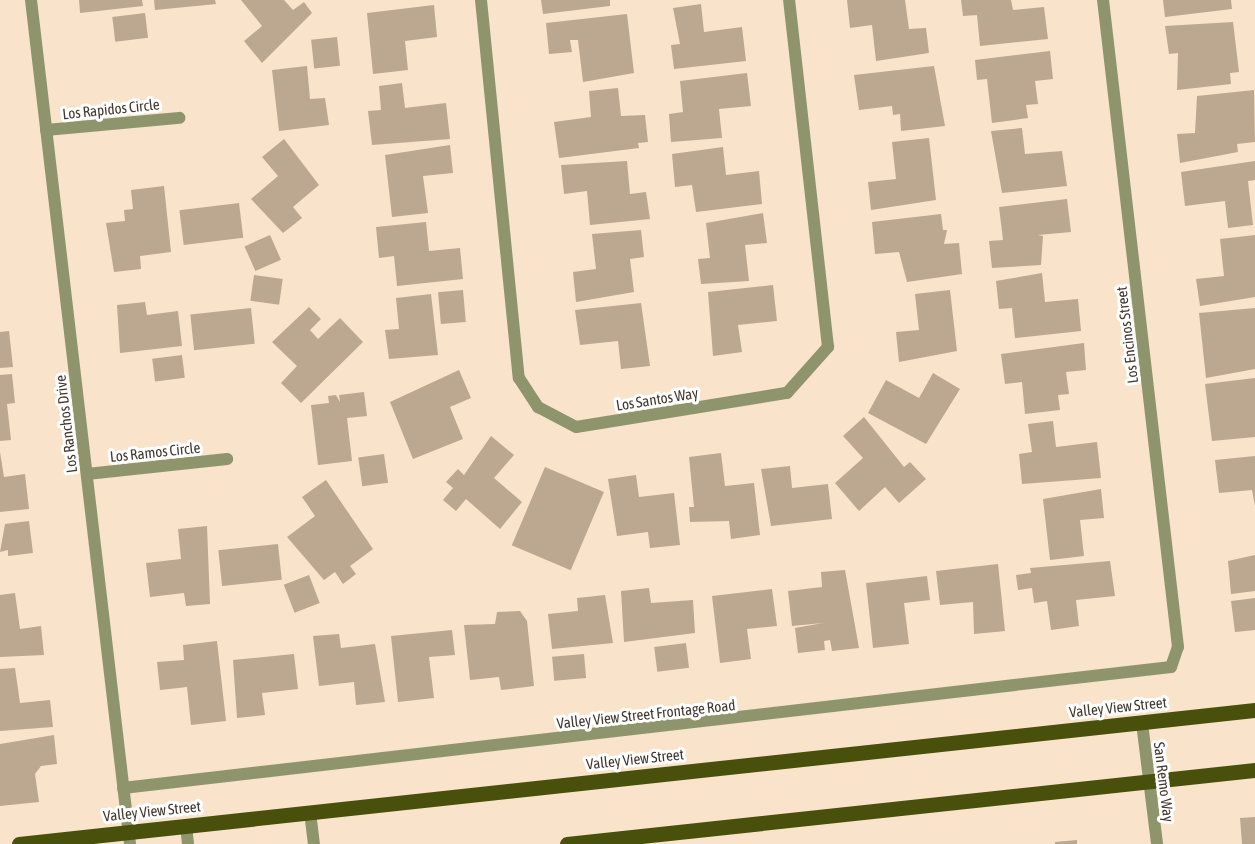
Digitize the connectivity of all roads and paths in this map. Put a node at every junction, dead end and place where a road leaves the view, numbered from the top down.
1 (31, 0) edge
2 (481, 0) edge
3 (789, 0) edge
4 (1103, 0) edge
5 (179, 118) dead end
6 (46, 130) junction
7 (227, 459) dead end
8 (87, 474) junction
9 (1171, 667) joint
10 (1255, 710) edge
11 (1142, 723) junction
12 (1255, 770) edge
13 (1150, 783) junction
14 (123, 788) junction
15 (310, 812) junction
16 (186, 825) junction
17 (130, 837) edge
18 (19, 844) edge
19 (188, 844) edge
20 (314, 844) edge
21 (567, 844) edge
22 (1157, 844) edge

1 - 6 street, Los Ranchos Drive
2 - 3 street, Los Santos Way
4 - 9 street, Los Encinos Street
5 - 6 street, Los Rapidos Circle
6 - 8 street, Los Ranchos Drive
7 - 8 street, Los Ramos Circle
8 - 14 street, Los Ranchos Drive
9 - 14 street, Valley View Street Frontage Road
10 - 11 main road, Valley View Street
11 - 13 street, San Remo Way
11 - 15 main road, Valley View Street
12 - 13 main road
13 - 21 main road
13 - 22 street, San Remo Way
14 - 17 street, Los Ranchos Drive
15 - 16 main road, Valley View Street
15 - 20 street
16 - 17 main road, Valley View Street
16 - 19 street
17 - 18 main road, Valley View Street

